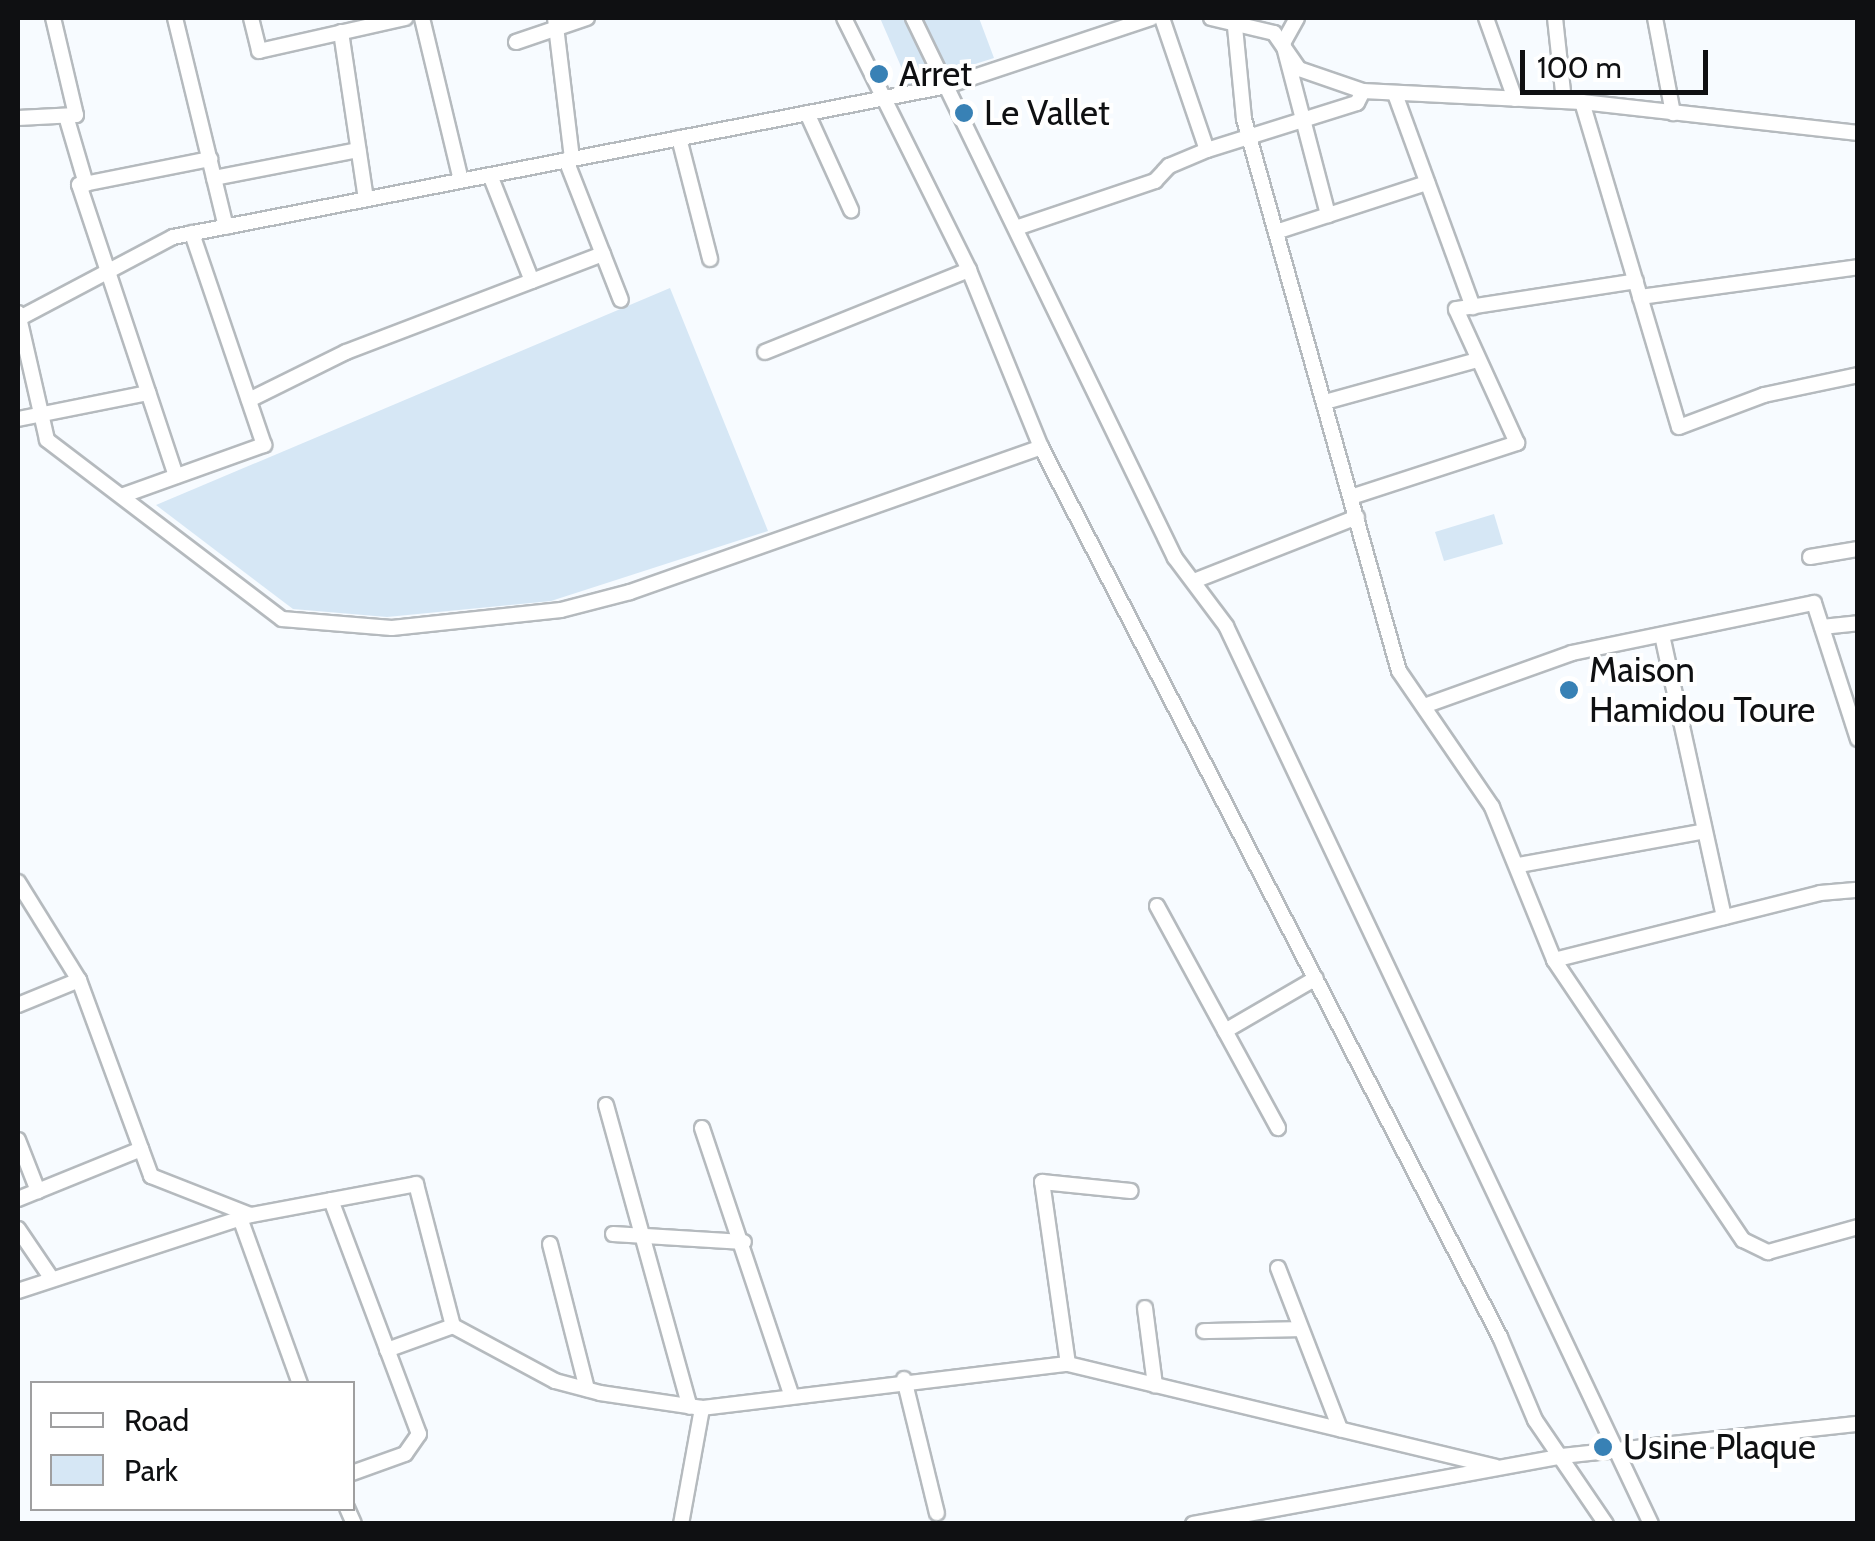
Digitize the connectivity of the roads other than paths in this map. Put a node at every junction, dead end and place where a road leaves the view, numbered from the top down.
1 (54, 18) edge
2 (175, 18) edge
3 (252, 18) edge
4 (405, 18) edge
5 (422, 18) edge
6 (588, 18) edge
7 (844, 18) edge
8 (913, 18) edge
9 (1151, 18) edge
10 (1162, 18) edge
11 (1211, 18) edge
12 (1297, 18) edge
13 (1486, 18) edge
14 (1554, 18) edge
15 (1655, 18) edge
16 (556, 22) edge
17 (1235, 28) junction
18 (341, 32) junction
19 (516, 42) dead end
20 (1282, 43) junction
21 (946, 86) junction
22 (1364, 91) junction
23 (1395, 94) junction
24 (887, 97) junction
25 (1515, 99) junction
26 (1564, 101) junction
27 (1582, 102) junction
28 (1673, 112) junction
29 (808, 113) junction
30 (66, 116) junction
31 (18, 118) edge
32 (1307, 122) junction
33 (1858, 133) edge
34 (678, 138) junction
35 (1249, 138) junction
36 (358, 150) junction
37 (1208, 150) junction
38 (210, 159) junction
39 (569, 160) junction
40 (490, 175) junction
41 (214, 178) junction
42 (461, 180) junction
43 (1427, 183) junction
44 (86, 184) junction
45 (366, 199) junction
46 (851, 210) dead end
47 (1328, 215) junction
48 (226, 226) junction
49 (1018, 227) junction
50 (1276, 232) junction
51 (192, 233) junction
52 (603, 254) junction
53 (710, 259) dead end
54 (1858, 267) edge
55 (968, 270) junction
56 (108, 271) junction
57 (532, 281) junction
58 (1636, 281) junction
59 (1640, 296) junction
60 (621, 300) dead end
61 (1472, 308) junction
62 (18, 317) edge
63 (765, 352) dead end
64 (1477, 360) junction
65 (1858, 375) edge
66 (148, 393) junction
67 (249, 400) junction
68 (1325, 402) junction
69 (41, 414) junction
70 (18, 420) edge
71 (1042, 447) junction
72 (176, 476) junction
73 (124, 495) junction
74 (1351, 497) junction
75 (1357, 517) junction
76 (1858, 549) edge
77 (1810, 558) dead end
78 (1194, 582) junction
79 (1858, 624) edge
80 (1822, 627) junction
81 (1662, 635) junction
82 (1424, 706) junction
83 (1858, 739) edge
84 (1700, 832) junction
85 (1519, 865) junction
86 (18, 882) edge
87 (1858, 890) edge
88 (1157, 906) dead end
89 (1724, 917) junction
90 (1554, 960) junction
91 (1316, 978) junction
92 (79, 980) junction
93 (18, 1006) edge
94 (1225, 1031) junction
95 (606, 1106) dead end
96 (702, 1128) dead end
97 (1278, 1128) dead end
98 (18, 1140) edge
99 (141, 1149) junction
100 (38, 1191) junction
101 (1131, 1191) dead end
102 (18, 1199) edge
103 (332, 1200) junction
104 (246, 1216) junction
105 (1858, 1226) edge
106 (18, 1229) edge
107 (613, 1234) dead end
108 (642, 1236) junction
109 (744, 1242) junction
110 (550, 1244) dead end
111 (1278, 1268) dead end
112 (52, 1279) junction
113 (18, 1290) edge
114 (1145, 1308) dead end
115 (453, 1326) junction
116 (1298, 1329) junction
117 (1204, 1331) dead end
118 (387, 1350) junction
119 (1068, 1364) junction
120 (904, 1379) junction
121 (299, 1381) edge
122 (1155, 1385) junction
123 (588, 1390) junction
124 (791, 1394) junction
125 (696, 1408) junction
126 (1858, 1424) edge
127 (1340, 1430) junction
128 (1614, 1450) junction
129 (1562, 1456) junction
130 (1496, 1467) junction
131 (355, 1472) edge
132 (938, 1513) dead end
133 (680, 1524) edge
134 (1193, 1524) edge
135 (1606, 1524) edge
136 (1651, 1524) edge

1 - 30 street
2 - 38 street
3 - 18 street
4 - 18 street
5 - 42 street
6 - 16 street
7 - 24 street
8 - 21 street
9 - 21 street
10 - 37 street
11 - 17 street
12 - 20 street
13 - 25 street
14 - 26 street
15 - 28 street
16 - 19 street
16 - 39 street
17 - 20 street
17 - 35 street
18 - 36 street
20 - 22 street
20 - 32 street
21 - 24 street
21 - 49 street
22 - 23 street
22 - 32 street
23 - 25 street
23 - 43 street
24 - 29 street
24 - 55 street
25 - 26 street
26 - 27 street
27 - 28 street
27 - 58 street
28 - 33 street
29 - 34 street
29 - 46 street
30 - 31 street
30 - 44 street
32 - 35 street
32 - 47 street
34 - 39 street
34 - 53 street
35 - 37 street
35 - 50 street
36 - 41 street
36 - 45 street
37 - 49 street
38 - 41 street
38 - 44 street
39 - 40 street
39 - 52 street
40 - 42 street
40 - 57 street
41 - 48 street
42 - 45 street
43 - 47 street
43 - 61 street
44 - 56 street
45 - 48 street
47 - 50 street
48 - 51 street
49 - 78 street
50 - 68 street
51 - 56 street
51 - 67 street
52 - 57 street
52 - 60 street
54 - 59 street
55 - 63 street
55 - 71 street
56 - 62 street
56 - 66 street
57 - 67 street
58 - 59 street
58 - 61 street
59 - 65 street
61 - 64 street
62 - 69 street
64 - 68 street
64 - 74 street
66 - 69 street
66 - 72 street
67 - 72 street
68 - 74 street
69 - 70 street
69 - 73 street
71 - 73 street
71 - 91 street
72 - 73 street
74 - 75 street
75 - 78 street
75 - 82 street
76 - 77 street
78 - 128 street
79 - 80 street
80 - 81 street
80 - 83 street
81 - 82 street
81 - 84 street
82 - 85 street
84 - 85 street
84 - 89 street
85 - 90 street
86 - 92 street
87 - 89 street
88 - 94 street
89 - 90 street
90 - 105 street
91 - 94 street
91 - 129 street
92 - 93 street
92 - 99 street
94 - 97 street
95 - 108 street
96 - 109 street
98 - 100 street
99 - 100 street
99 - 104 street
100 - 102 street
101 - 119 street
103 - 104 street
103 - 115 street
103 - 118 street
104 - 112 street
104 - 121 street
106 - 112 street
107 - 108 street
108 - 109 street
108 - 125 street
109 - 124 street
110 - 123 street
111 - 116 street
112 - 113 street
114 - 122 street
115 - 118 street
115 - 123 street
116 - 117 street
116 - 127 street
118 - 131 street
119 - 120 street
119 - 122 street
120 - 124 street
120 - 132 street
122 - 127 street
123 - 125 street
124 - 125 street
125 - 133 street
126 - 128 street
127 - 130 street
128 - 129 street
128 - 136 street
129 - 130 street
129 - 135 street
130 - 134 street

